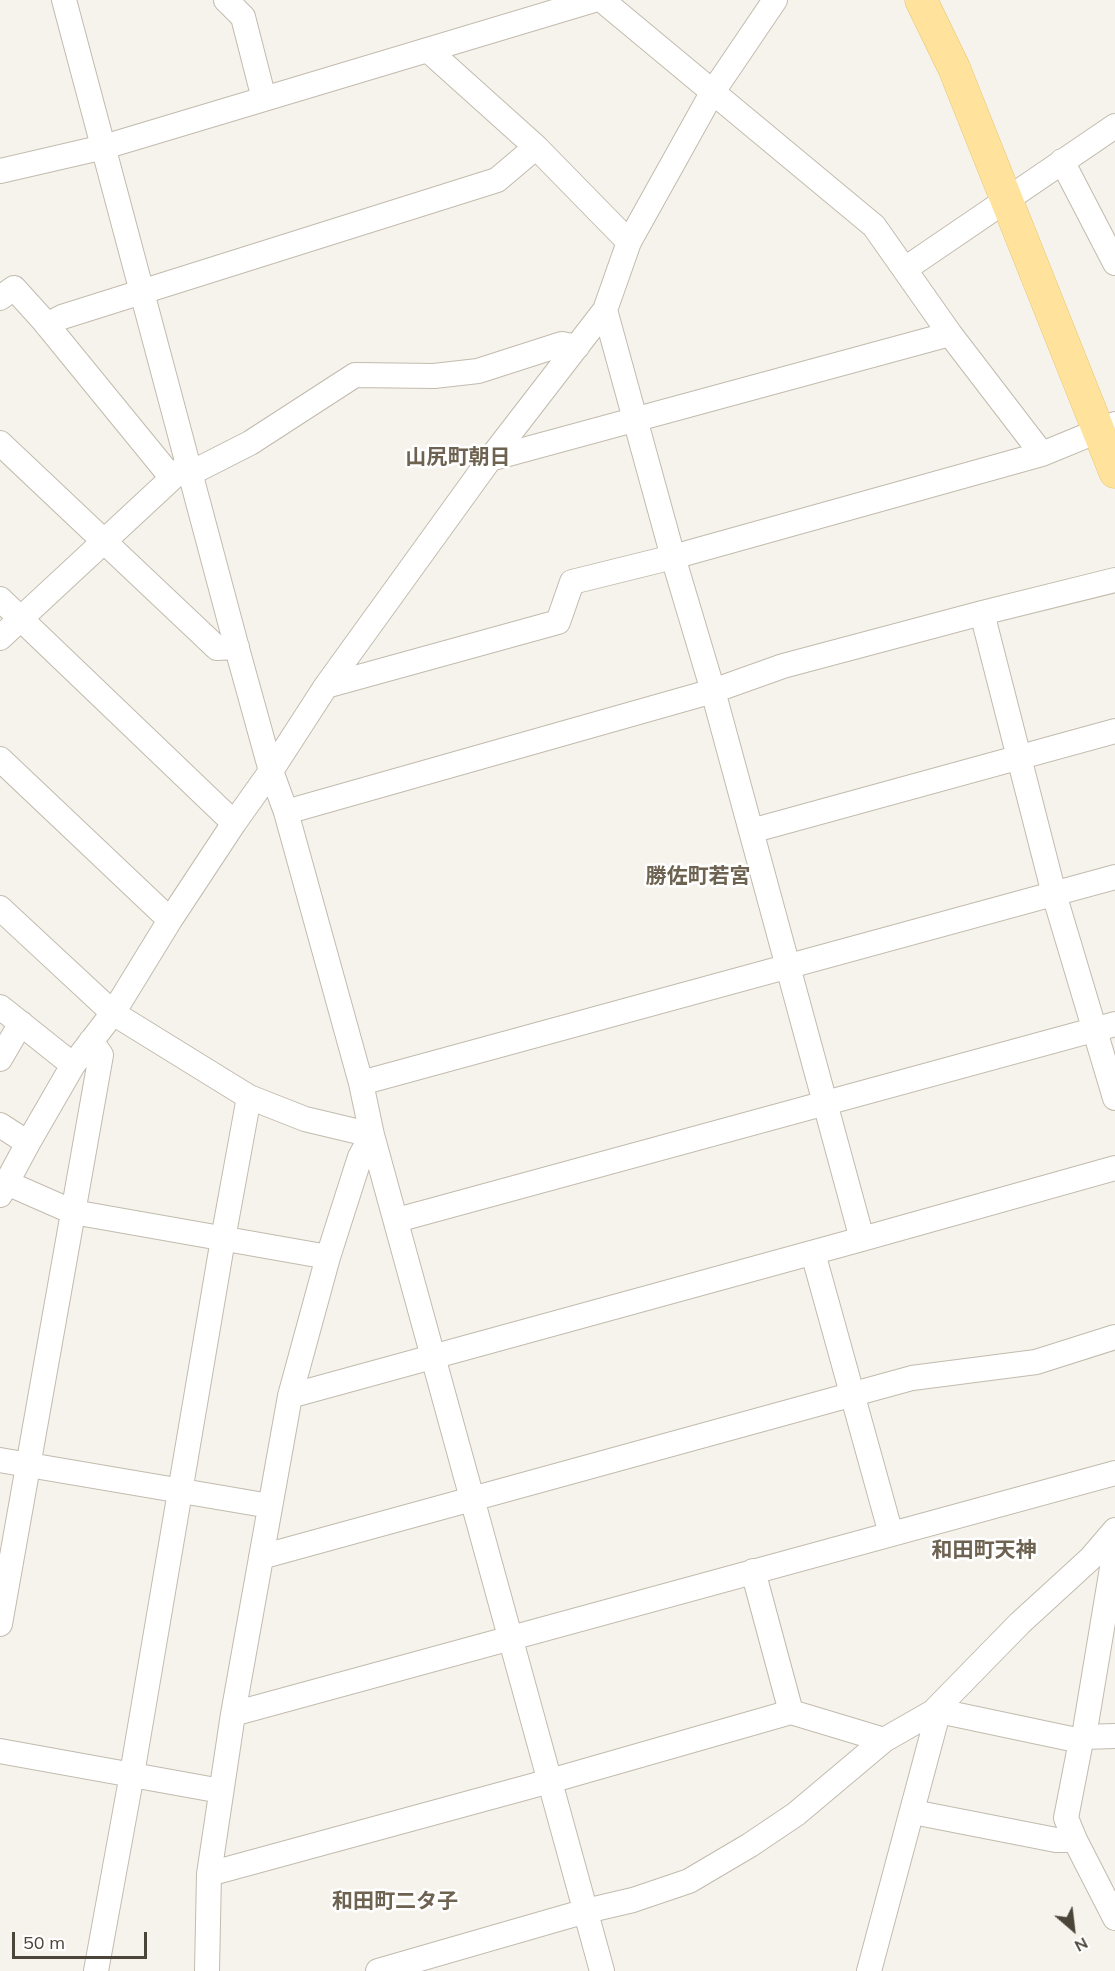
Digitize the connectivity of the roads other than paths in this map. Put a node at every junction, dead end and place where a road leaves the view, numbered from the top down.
1 (64, 0) edge
2 (226, 0) edge
3 (594, 0) edge
4 (602, 0) edge
5 (775, 0) edge
6 (921, 0) edge
7 (428, 50) junction
8 (712, 93) junction
9 (264, 99) junction
10 (1115, 126) edge
11 (104, 147) junction
12 (536, 147) junction
13 (1062, 161) junction
14 (0, 171) edge
15 (1005, 199) junction
16 (629, 242) junction
17 (1115, 263) edge
18 (904, 269) junction
19 (143, 292) junction
20 (0, 298) edge
21 (605, 310) junction
22 (47, 325) junction
23 (950, 334) junction
24 (577, 347) junction
25 (635, 419) junction
26 (1107, 428) edge
27 (0, 443) edge
28 (1042, 454) junction
29 (490, 459) junction
30 (184, 471) junction
31 (1115, 472) edge
32 (105, 540) junction
33 (673, 557) junction
34 (1115, 580) edge
35 (0, 599) edge
36 (982, 613) junction
37 (21, 618) junction
38 (0, 638) edge
39 (237, 647) junction
40 (326, 687) junction
41 (713, 691) junction
42 (1115, 730) edge
43 (1019, 757) junction
44 (0, 759) edge
45 (271, 771) junction
46 (286, 812) junction
47 (234, 823) junction
48 (751, 831) junction
49 (1115, 877) edge
50 (1054, 894) junction
51 (0, 908) edge
52 (170, 920) junction
53 (787, 968) junction
54 (0, 1007) edge
55 (113, 1014) junction
56 (21, 1023) junction
57 (1105, 1027) edge
58 (91, 1041) junction
59 (0, 1059) edge
60 (73, 1065) junction
61 (361, 1083) junction
62 (249, 1097) junction
63 (1115, 1098) edge
64 (824, 1103) junction
65 (0, 1125) edge
66 (372, 1136) junction
67 (28, 1143) junction
68 (1115, 1168) edge
69 (3, 1189) edge
70 (73, 1212) junction
71 (397, 1220) junction
72 (223, 1239) junction
73 (862, 1239) junction
74 (813, 1253) junction
75 (328, 1257) junction
76 (1115, 1337) edge
77 (433, 1357) junction
78 (853, 1394) junction
79 (290, 1396) junction
80 (0, 1460) edge
81 (28, 1464) junction
82 (1115, 1473) edge
83 (181, 1491) junction
84 (472, 1499) junction
85 (270, 1506) junction
86 (1115, 1530) edge
87 (891, 1534) junction
88 (1115, 1550) edge
89 (261, 1557) junction
90 (753, 1571) junction
91 (0, 1624) edge
92 (510, 1637) junction
93 (940, 1708) junction
94 (791, 1712) junction
95 (233, 1714) junction
96 (1115, 1736) edge
97 (1082, 1739) junction
98 (884, 1740) junction
99 (0, 1751) edge
100 (132, 1774) junction
101 (550, 1781) junction
102 (221, 1791) junction
103 (913, 1812) junction
104 (1075, 1840) junction
105 (208, 1874) junction
106 (586, 1911) junction
107 (1115, 1918) edge
108 (96, 1971) edge
109 (207, 1971) edge
110 (378, 1971) edge
111 (602, 1971) edge
112 (869, 1971) edge

1 - 11 street
2 - 9 street
3 - 7 street
4 - 8 street
5 - 8 street
6 - 15 main road
7 - 9 street
7 - 12 street
8 - 16 street
8 - 18 street
9 - 11 street
10 - 13 street
11 - 14 street
11 - 19 street
12 - 16 street
12 - 19 street
13 - 15 street
13 - 17 street
15 - 18 street
15 - 26 main road
16 - 21 street
18 - 23 street
19 - 22 street
19 - 30 street
20 - 22 street
21 - 24 street
21 - 25 street
22 - 30 street
23 - 25 street
23 - 28 street
24 - 29 street
24 - 30 street
25 - 29 street
25 - 33 street
26 - 28 street
26 - 31 main road
27 - 32 street
28 - 33 street
29 - 40 street
30 - 32 street
30 - 39 street
32 - 37 street
32 - 39 street
33 - 40 street
33 - 41 street
34 - 36 street
35 - 37 street
36 - 41 street
36 - 43 street
37 - 38 street
37 - 47 street
39 - 45 street
40 - 45 street
41 - 46 street
41 - 48 street
42 - 43 street
43 - 48 street
43 - 50 street
44 - 52 street
45 - 46 street
45 - 47 street
46 - 61 street
47 - 52 street
48 - 53 street
49 - 50 street
50 - 53 street
50 - 57 street
51 - 55 street
52 - 55 street
53 - 61 street
53 - 64 street
54 - 56 street
55 - 58 street
55 - 62 street
56 - 59 street
56 - 60 street
57 - 63 street
57 - 64 street
58 - 60 street
58 - 70 street
60 - 67 street
61 - 66 street
62 - 66 street
62 - 72 street
64 - 71 street
64 - 73 street
65 - 67 street
66 - 71 street
66 - 75 street
67 - 69 street
68 - 73 street
69 - 70 street
70 - 72 street
70 - 81 street
71 - 77 street
72 - 75 street
72 - 83 street
73 - 74 street
74 - 77 street
74 - 78 street
75 - 79 street
76 - 78 street
77 - 79 street
77 - 84 street
78 - 84 street
78 - 87 street
79 - 85 street
80 - 81 street
81 - 83 street
81 - 91 street
82 - 87 street
83 - 85 street
83 - 100 street
84 - 89 street
84 - 92 street
85 - 89 street
86 - 93 street
87 - 90 street
88 - 97 street
89 - 95 street
90 - 92 street
90 - 94 street
92 - 95 street
92 - 101 street
93 - 97 street
93 - 98 street
93 - 103 street
94 - 98 street
94 - 101 street
95 - 102 street
96 - 97 street
97 - 104 street
98 - 106 street
99 - 100 street
100 - 102 street
100 - 108 street
101 - 105 street
101 - 106 street
102 - 105 street
103 - 104 street
103 - 112 street
104 - 107 street
105 - 109 street
106 - 110 street
106 - 111 street

